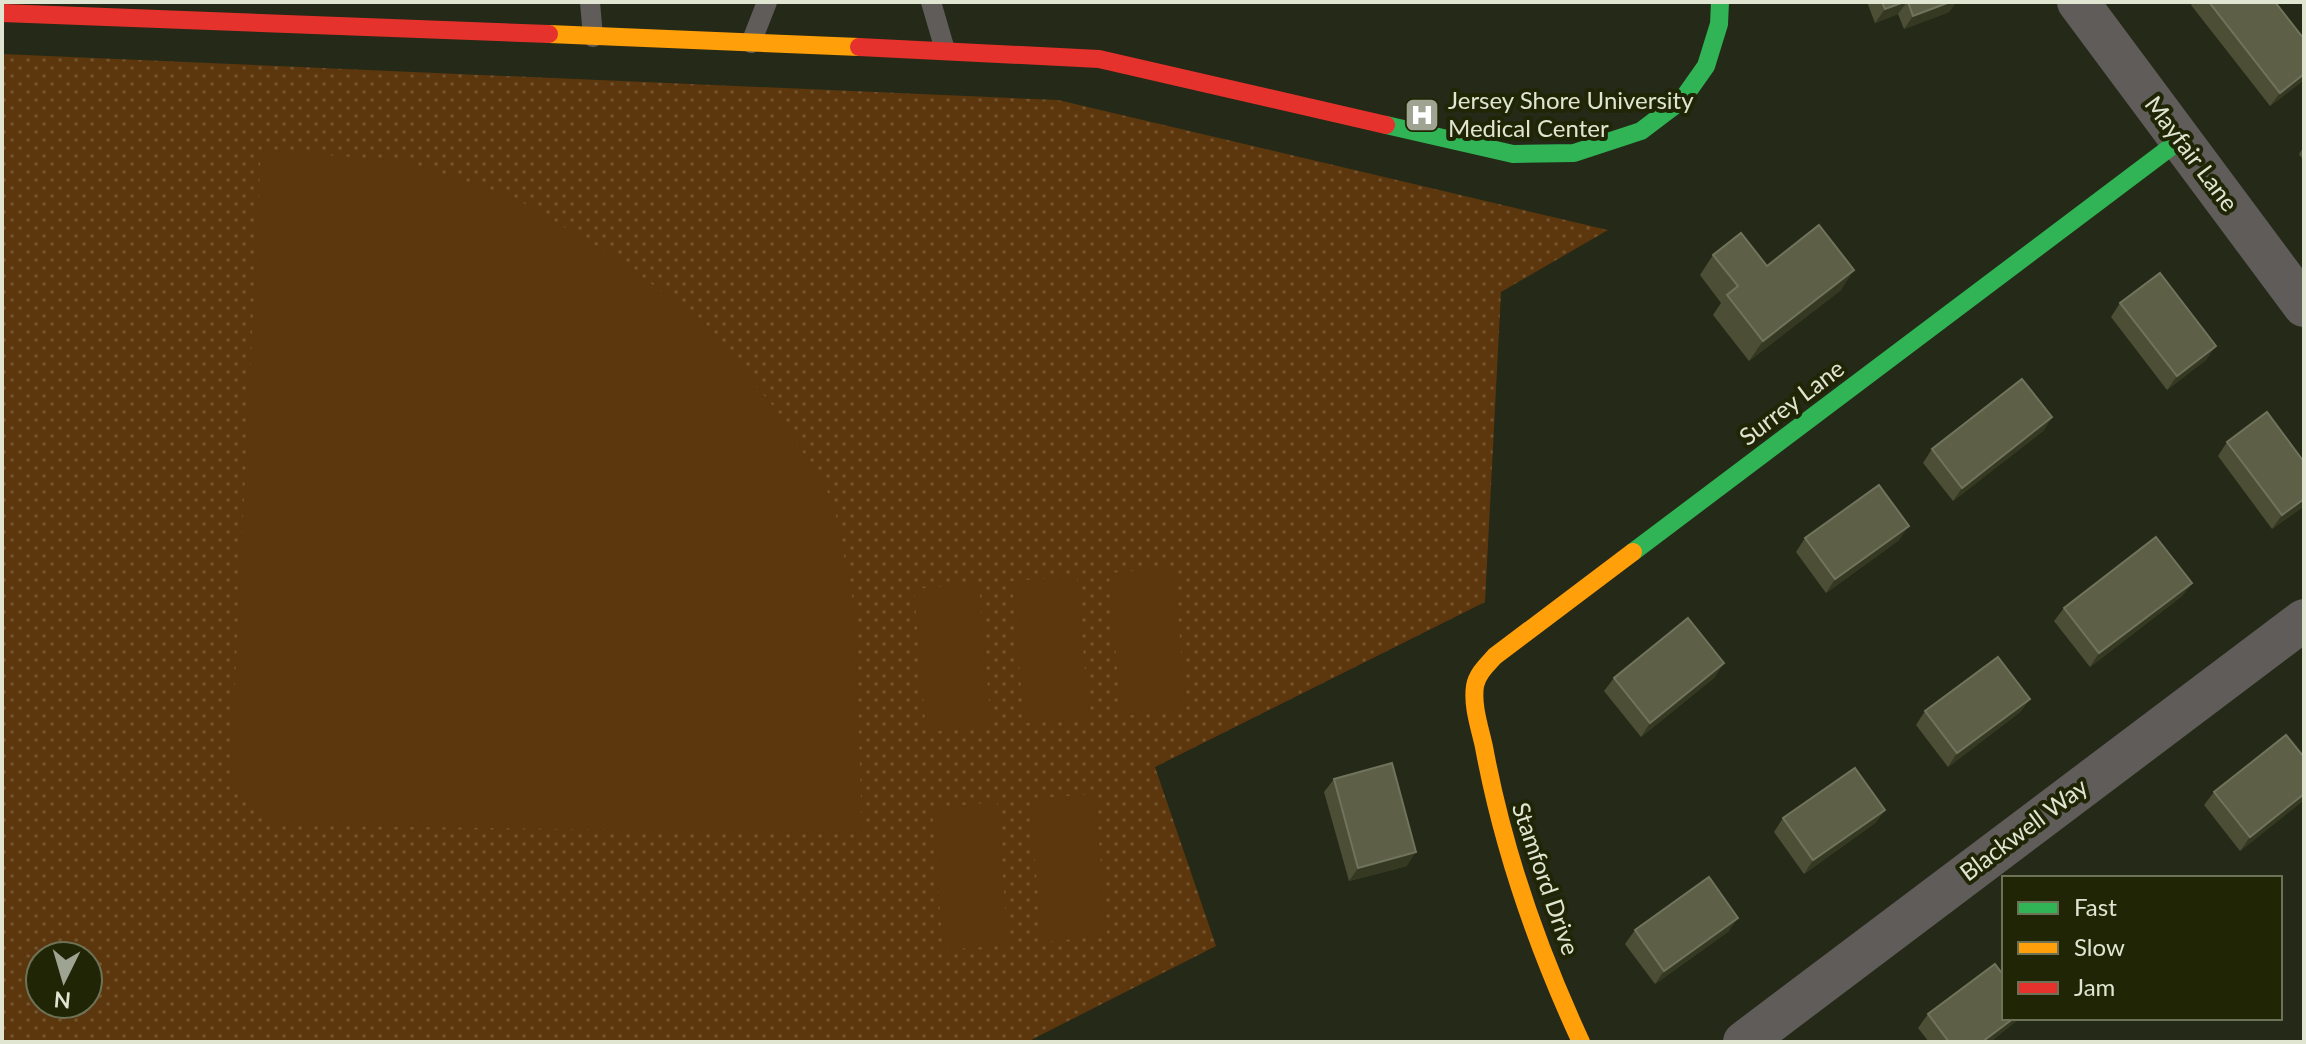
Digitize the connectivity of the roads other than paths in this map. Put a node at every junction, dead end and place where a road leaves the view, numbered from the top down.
1 (590, 2) edge
2 (767, 2) edge
3 (931, 2) edge
4 (1720, 2) edge
5 (2078, 2) edge
6 (2, 13) edge
7 (593, 37) junction
8 (751, 43) junction
9 (945, 50) junction
10 (2180, 140) junction
11 (2304, 306) edge
12 (2304, 620) edge
13 (1481, 727) joint
14 (1581, 1042) edge
15 (1744, 1042) edge

1 - 7 lane
2 - 8 lane
3 - 9 lane
4 - 9 street
5 - 10 street, Mayfair Lane
6 - 7 street
7 - 8 street
8 - 9 street
10 - 11 street, Mayfair Lane
10 - 13 street, Surrey Lane
12 - 15 street, Blackwell Way
13 - 14 street, Stamford Drive

